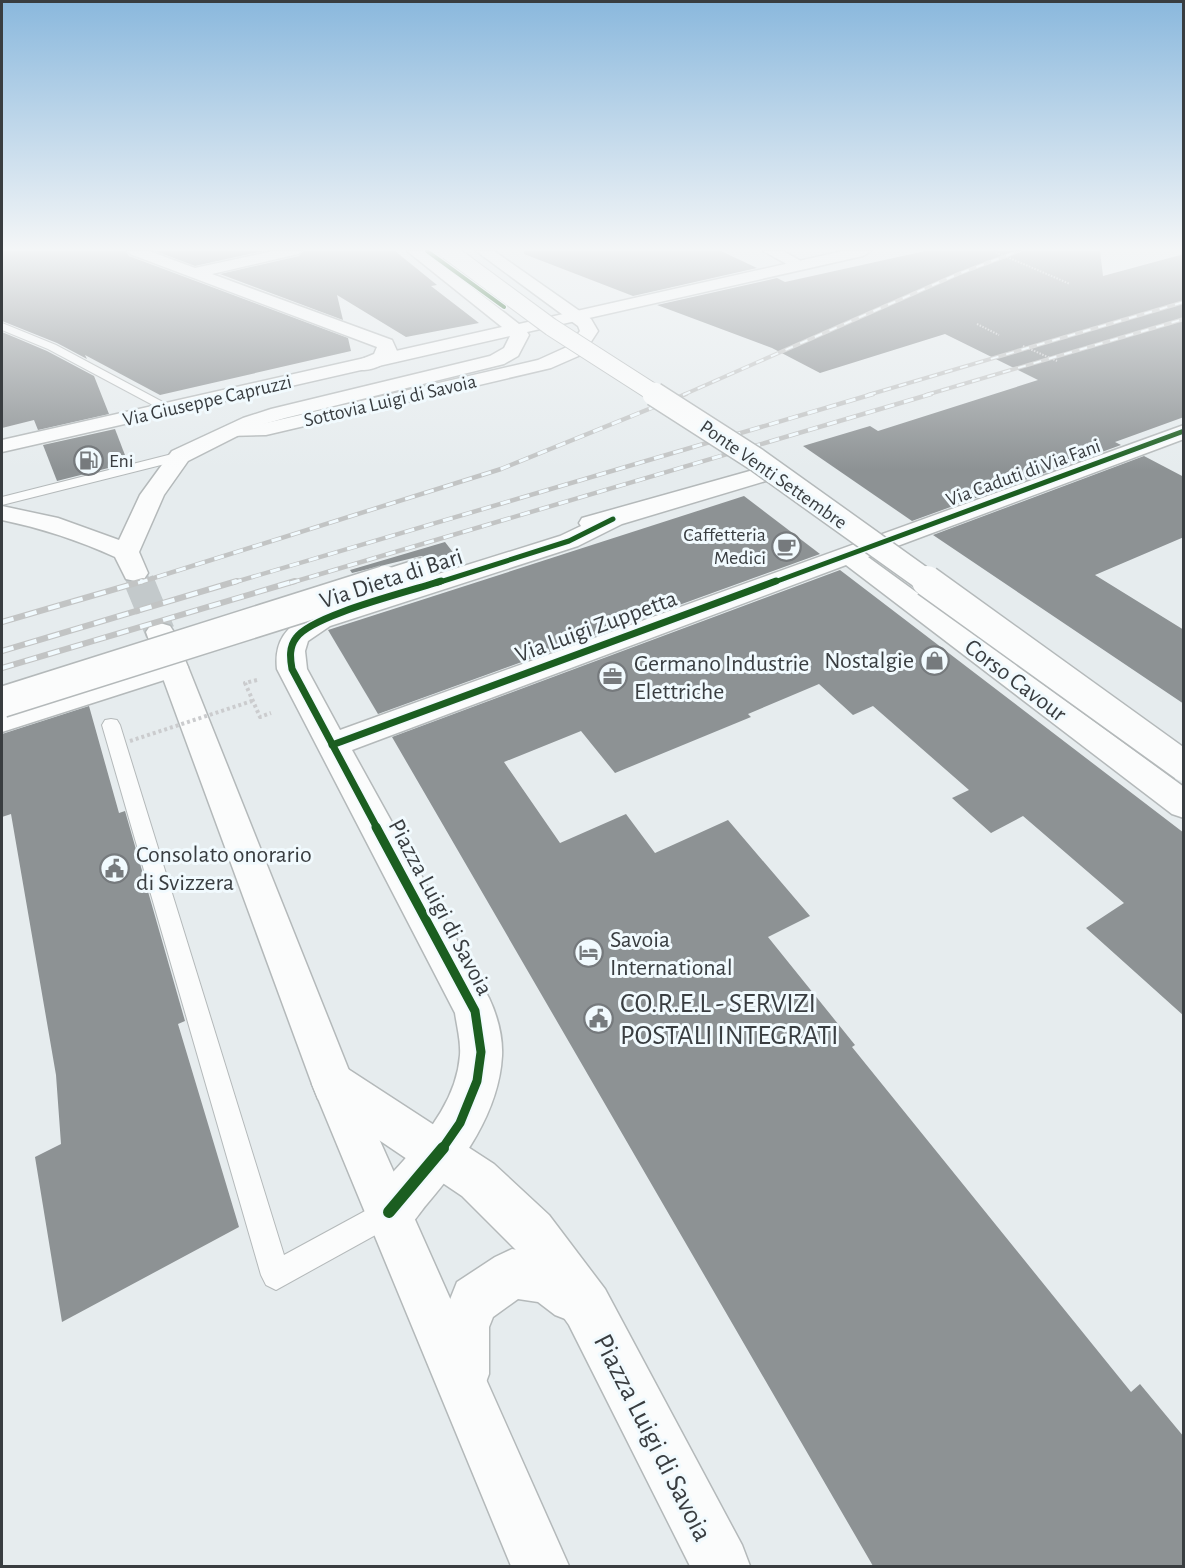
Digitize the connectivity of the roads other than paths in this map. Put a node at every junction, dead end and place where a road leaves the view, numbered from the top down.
1 (332, 324) edge
2 (509, 324) edge
3 (546, 324) edge
4 (547, 324) edge
5 (585, 324) edge
6 (2, 326) edge
7 (518, 332) junction
8 (364, 365) junction
9 (168, 408) junction
10 (235, 431) junction
11 (1184, 431) edge
12 (1160, 440) junction
13 (2, 446) edge
14 (1184, 451) edge
15 (180, 456) junction
16 (2, 501) edge
17 (2, 513) edge
18 (613, 519) junction
19 (861, 550) junction
20 (160, 632) tunnel mouth
21 (173, 667) junction
22 (2, 702) edge
23 (2, 721) edge
24 (111, 725) dead end
25 (332, 745) junction
26 (1184, 766) edge
27 (1184, 805) edge
28 (333, 1084) junction
29 (441, 1153) junction
30 (389, 1212) junction
31 (586, 1307) junction
32 (463, 1383) junction
33 (540, 1566) edge
34 (722, 1566) edge

1 - 8 street
2 - 7 street
3 - 7 street, Via Giuseppe Capruzzi
4 - 26 street, Ponte Venti Settembre, bridge
5 - 10 street, Sottovia Luigi di Savoia
6 - 9 lane
7 - 8 street, Via Giuseppe Capruzzi
7 - 10 street, Sottovia Luigi di Savoia
8 - 9 street, Via Giuseppe Capruzzi
9 - 13 street, Via Giuseppe Capruzzi
10 - 15 street, Sottovia Luigi di Savoia
11 - 12 street, Via Caduti di Via Fani
12 - 14 street
12 - 19 street, Via Caduti di Via Fani
15 - 16 lane, Sottovia Luigi di Savoia
15 - 17 street, Sottovia Luigi di Savoia
18 - 19 street, Via Dieta di Bari
18 - 22 street, Via Dieta di Bari, bridge
18 - 25 street, Via Dieta di Bari
19 - 25 street, Via Luigi Zuppetta
19 - 27 street, Corso Cavour
20 - 21 street
21 - 23 street
21 - 28 street, Piazza Luigi di Savoia
24 - 30 lane
25 - 29 street, Piazza Luigi di Savoia
28 - 29 street, Piazza Luigi di Savoia
28 - 30 street, Piazza Luigi di Savoia
29 - 30 street, Piazza Luigi di Savoia
29 - 31 street, Piazza Luigi di Savoia
30 - 32 street, Piazza Luigi di Savoia
31 - 32 street, Piazza Luigi di Savoia
31 - 34 street, Piazza Luigi di Savoia
32 - 33 street, Piazza Luigi di Savoia

